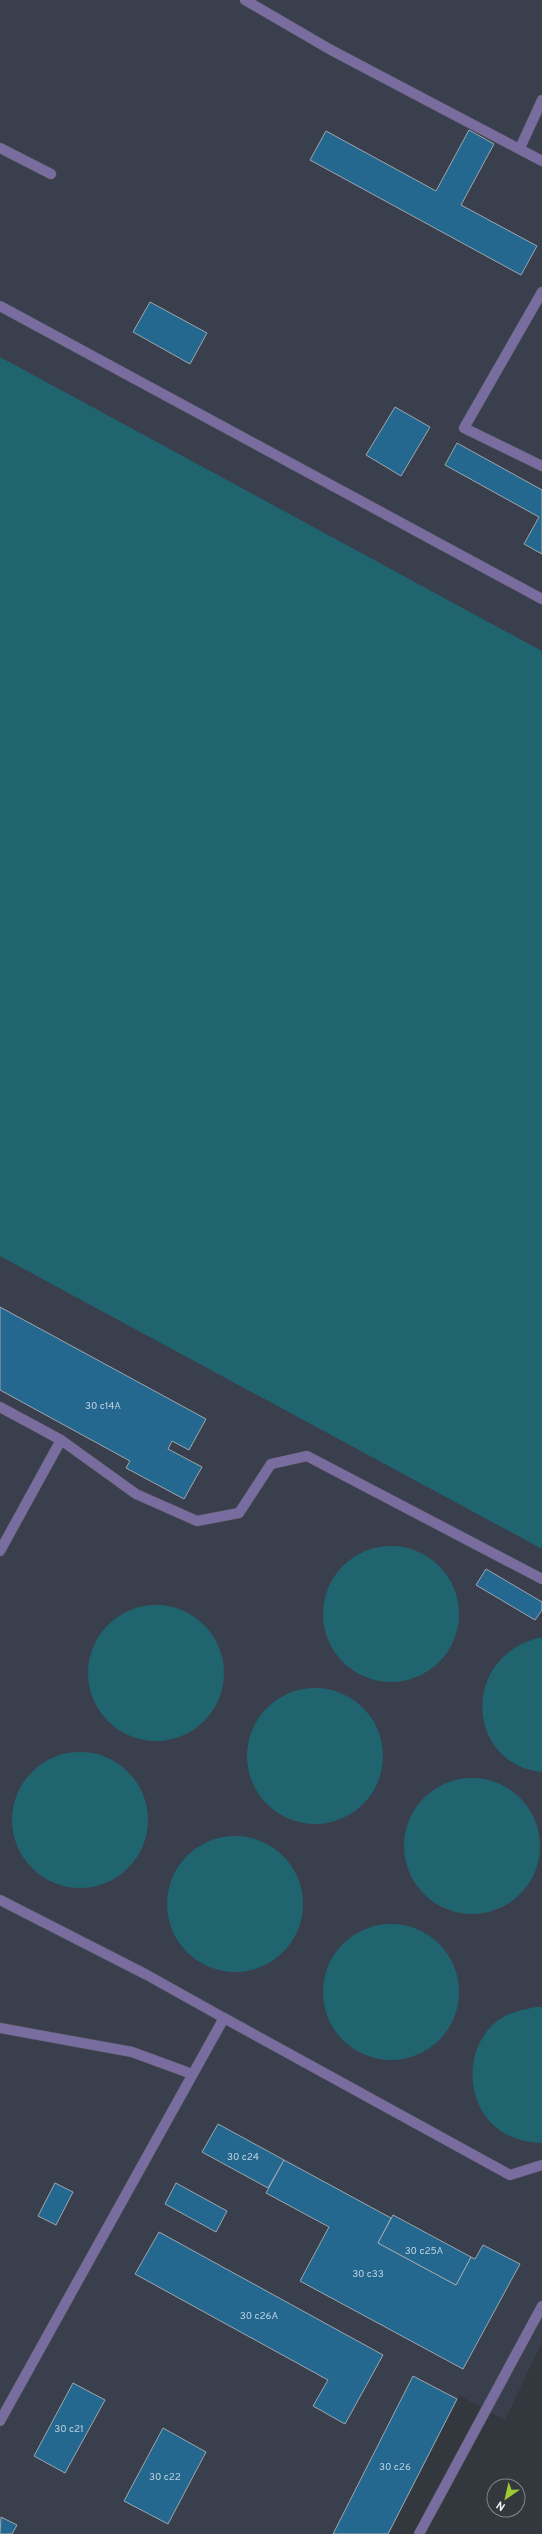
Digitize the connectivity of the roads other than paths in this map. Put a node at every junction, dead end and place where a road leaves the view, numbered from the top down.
1 (245, 0) edge
2 (542, 100) edge
3 (0, 148) edge
4 (520, 148) junction
5 (542, 161) edge
6 (50, 174) dead end
7 (542, 292) edge
8 (0, 306) edge
9 (542, 466) edge
10 (542, 599) edge
11 (0, 1407) edge
12 (61, 1440) junction
13 (0, 1551) edge
14 (542, 1578) edge
15 (0, 1900) edge
16 (224, 2018) junction
17 (0, 2028) edge
18 (192, 2074) junction
19 (542, 2165) edge
20 (542, 2306) edge
21 (0, 2421) edge
22 (419, 2534) edge

1 - 4 lane
2 - 4 lane
3 - 6 lane
4 - 5 lane
7 - 9 lane
8 - 10 lane
11 - 12 lane
12 - 13 lane
12 - 14 lane
15 - 16 lane
16 - 18 lane
16 - 19 lane
17 - 18 lane
18 - 21 lane
20 - 22 lane

